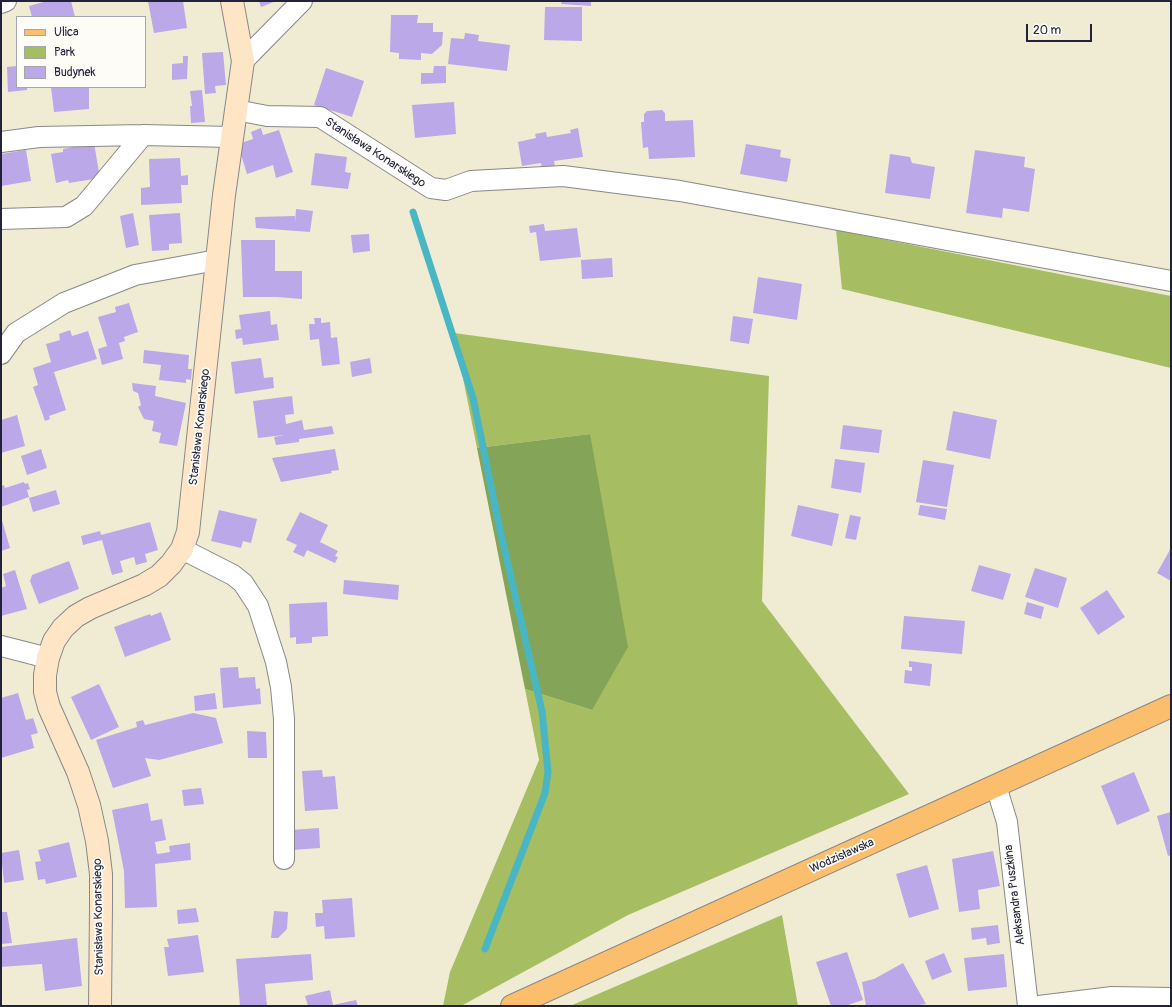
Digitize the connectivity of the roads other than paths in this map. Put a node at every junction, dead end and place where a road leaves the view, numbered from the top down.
1 (6, 1) edge
2 (232, 1) edge
3 (302, 1) edge
4 (1, 3) edge
5 (242, 61) junction
6 (236, 110) junction
7 (143, 135) junction
8 (231, 137) junction
9 (1, 142) edge
10 (1, 219) edge
11 (217, 260) junction
12 (1171, 281) edge
13 (1, 354) edge
14 (182, 549) junction
15 (1, 646) edge
16 (48, 658) junction
17 (1171, 706) edge
18 (996, 786) junction
19 (284, 859) dead end
20 (1171, 998) edge
21 (100, 1006) edge
22 (512, 1006) edge
23 (1028, 1006) edge
24 (1039, 1006) edge

1 - 4 street
2 - 5 street, Stanisława Konarskiego
3 - 5 street
5 - 6 street, Stanisława Konarskiego
6 - 8 street, Stanisława Konarskiego
6 - 12 street, Stanisława Konarskiego
7 - 8 street
7 - 9 street
7 - 10 street
8 - 11 street, Stanisława Konarskiego
11 - 13 street
11 - 14 street, Stanisława Konarskiego
14 - 16 street, Stanisława Konarskiego
14 - 19 street
15 - 16 street
16 - 21 street, Stanisława Konarskiego
17 - 18 main road, Wodzisławska
18 - 22 main road, Wodzisławska
18 - 23 street, Aleksandra Puszkina
20 - 24 street

